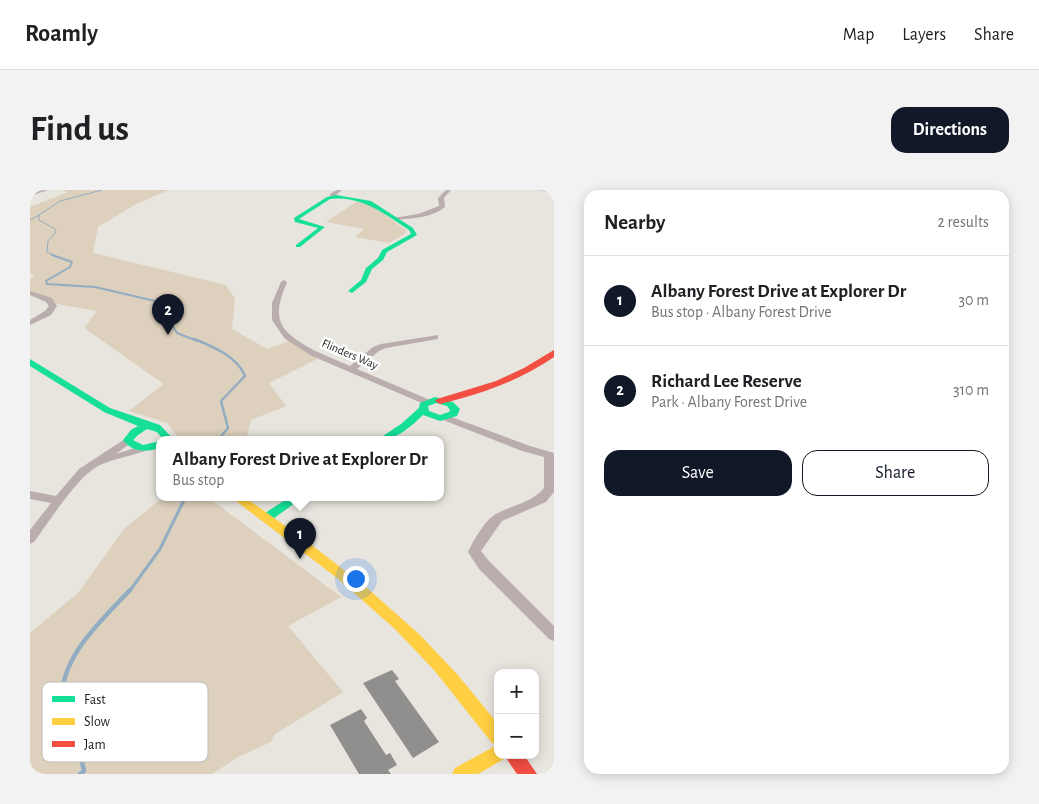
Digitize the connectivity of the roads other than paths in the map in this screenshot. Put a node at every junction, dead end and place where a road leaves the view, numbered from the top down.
1 (46, 190) edge
2 (449, 190) edge
3 (539, 190) edge
4 (554, 192) edge
5 (30, 195) edge
6 (335, 195) edge
7 (396, 218) junction
8 (298, 246) dead end
9 (284, 282) dead end
10 (352, 291) dead end
11 (30, 294) edge
12 (30, 323) edge
13 (436, 337) dead end
14 (554, 353) edge
15 (30, 362) edge
16 (351, 368) junction
17 (477, 394) junction
18 (440, 401) junction
19 (424, 406) junction
20 (106, 410) junction
21 (448, 415) junction
22 (405, 426) junction
23 (151, 427) junction
24 (160, 436) edge
25 (389, 436) edge
26 (128, 438) junction
27 (156, 444) edge
28 (156, 445) edge
29 (551, 455) edge
30 (96, 464) junction
31 (30, 495) edge
32 (59, 500) junction
33 (242, 501) edge
34 (292, 501) edge
35 (266, 518) junction
36 (30, 539) edge
37 (554, 635) edge
38 (494, 732) edge
39 (494, 755) edge
40 (516, 759) edge
41 (461, 774) edge
42 (528, 774) edge

1 - 5 street
2 - 7 street
3 - 4 street
6 - 7 street
6 - 8 street
7 - 10 street
9 - 16 street, Flinders Way
11 - 12 street
13 - 16 street
14 - 17 street
15 - 20 street
16 - 19 street, Flinders Way
17 - 18 street
17 - 21 street
18 - 19 street
18 - 21 street
19 - 21 street
19 - 22 street
20 - 23 street
20 - 26 street
21 - 22 street
21 - 29 street
22 - 25 street
23 - 24 street
23 - 26 street
26 - 27 street
26 - 30 street
28 - 30 street
29 - 37 street
30 - 32 street
31 - 32 street
32 - 36 street
33 - 35 street
34 - 35 street
35 - 38 street
39 - 41 street
40 - 42 street

